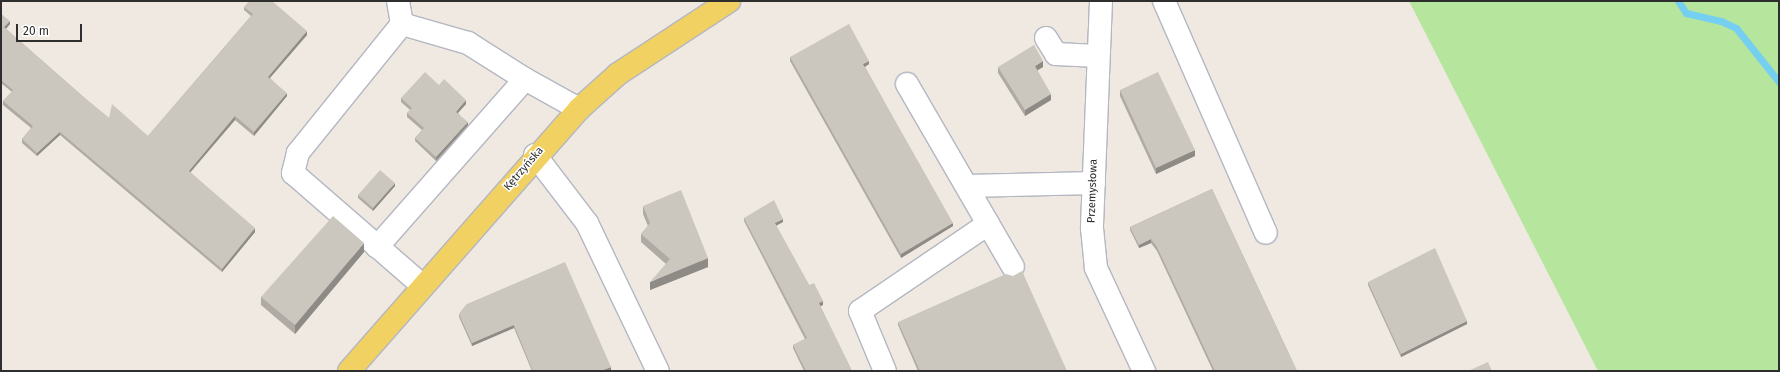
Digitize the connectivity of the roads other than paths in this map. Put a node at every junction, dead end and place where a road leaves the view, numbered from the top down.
1 (398, 1) edge
2 (729, 1) edge
3 (1101, 1) edge
4 (1164, 1) edge
5 (402, 24) junction
6 (1046, 38) dead end
7 (1098, 56) junction
8 (525, 79) junction
9 (907, 84) dead end
10 (579, 109) junction
11 (535, 156) junction
12 (1094, 183) junction
13 (967, 186) junction
14 (988, 224) junction
15 (1266, 233) dead end
16 (377, 247) junction
17 (1013, 267) dead end
18 (423, 286) junction
19 (349, 371) edge
20 (658, 371) edge
21 (886, 371) edge
22 (1144, 371) edge

1 - 5 street
2 - 10 main road, Kętrzyńska
3 - 7 street, Przemysłowa
4 - 15 street
5 - 8 street
5 - 16 street
6 - 7 street
7 - 12 street, Przemysłowa
8 - 10 street
8 - 16 street
9 - 13 street
10 - 11 main road, Kętrzyńska
11 - 18 main road, Kętrzyńska
11 - 20 street
12 - 13 street
12 - 22 street, Przemysłowa
13 - 14 street
14 - 17 street
14 - 21 street
16 - 18 street
18 - 19 main road, Kętrzyńska

